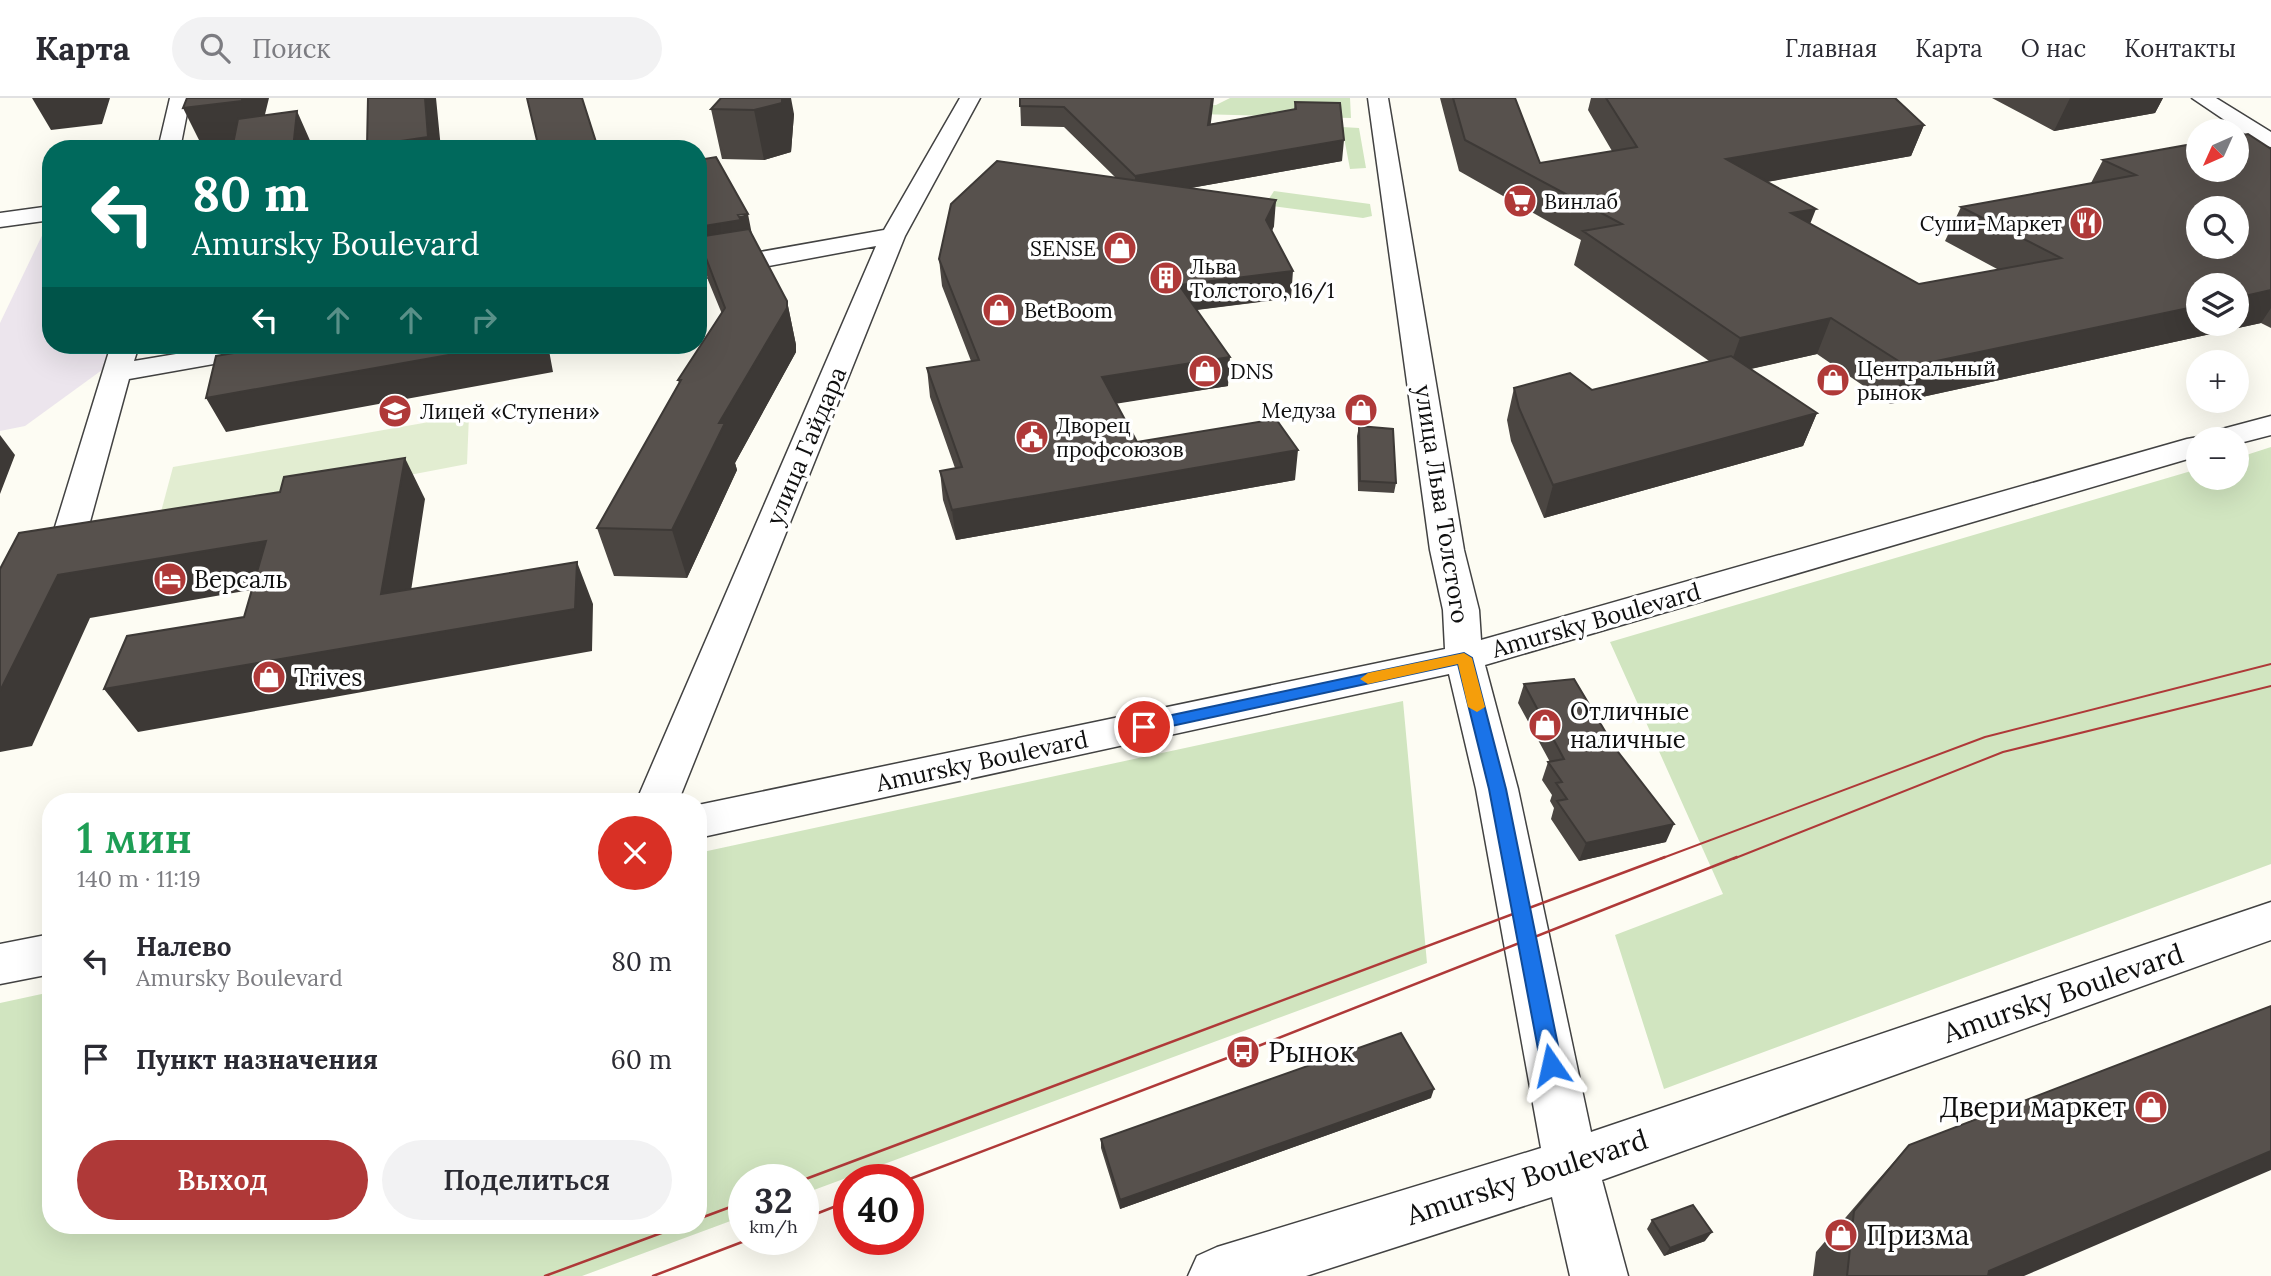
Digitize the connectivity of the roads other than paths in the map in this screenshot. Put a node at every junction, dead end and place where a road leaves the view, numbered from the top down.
1 (180, 98) edge
2 (970, 98) edge
3 (1378, 98) edge
4 (2202, 98) edge
5 (171, 140) edge
6 (2271, 141) edge
7 (42, 214) edge
8 (0, 220) edge
9 (893, 236) junction
10 (707, 269) edge
11 (176, 354) edge
12 (121, 359) edge
13 (2271, 425) edge
14 (2249, 431) edge
15 (2186, 449) edge
16 (68, 540) edge
17 (1464, 658) junction
18 (661, 793) edge
19 (707, 820) edge
20 (2271, 920) edge
21 (42, 956) edge
22 (0, 964) edge
23 (1571, 1165) junction
24 (1217, 1276) edge
25 (1599, 1276) edge

1 - 5 street
2 - 9 street, улица Гайдара
3 - 17 street, улица Льва Толстого
4 - 6 street
7 - 8 street
9 - 10 street
9 - 18 street, улица Гайдара
11 - 12 street
12 - 16 street
13 - 14 street
15 - 17 street, Amursky Boulevard
17 - 19 street, Amursky Boulevard
17 - 23 street, улица Льва Толстого
20 - 23 street, Amursky Boulevard
21 - 22 street
23 - 24 street, Amursky Boulevard
23 - 25 street, улица Льва Толстого

